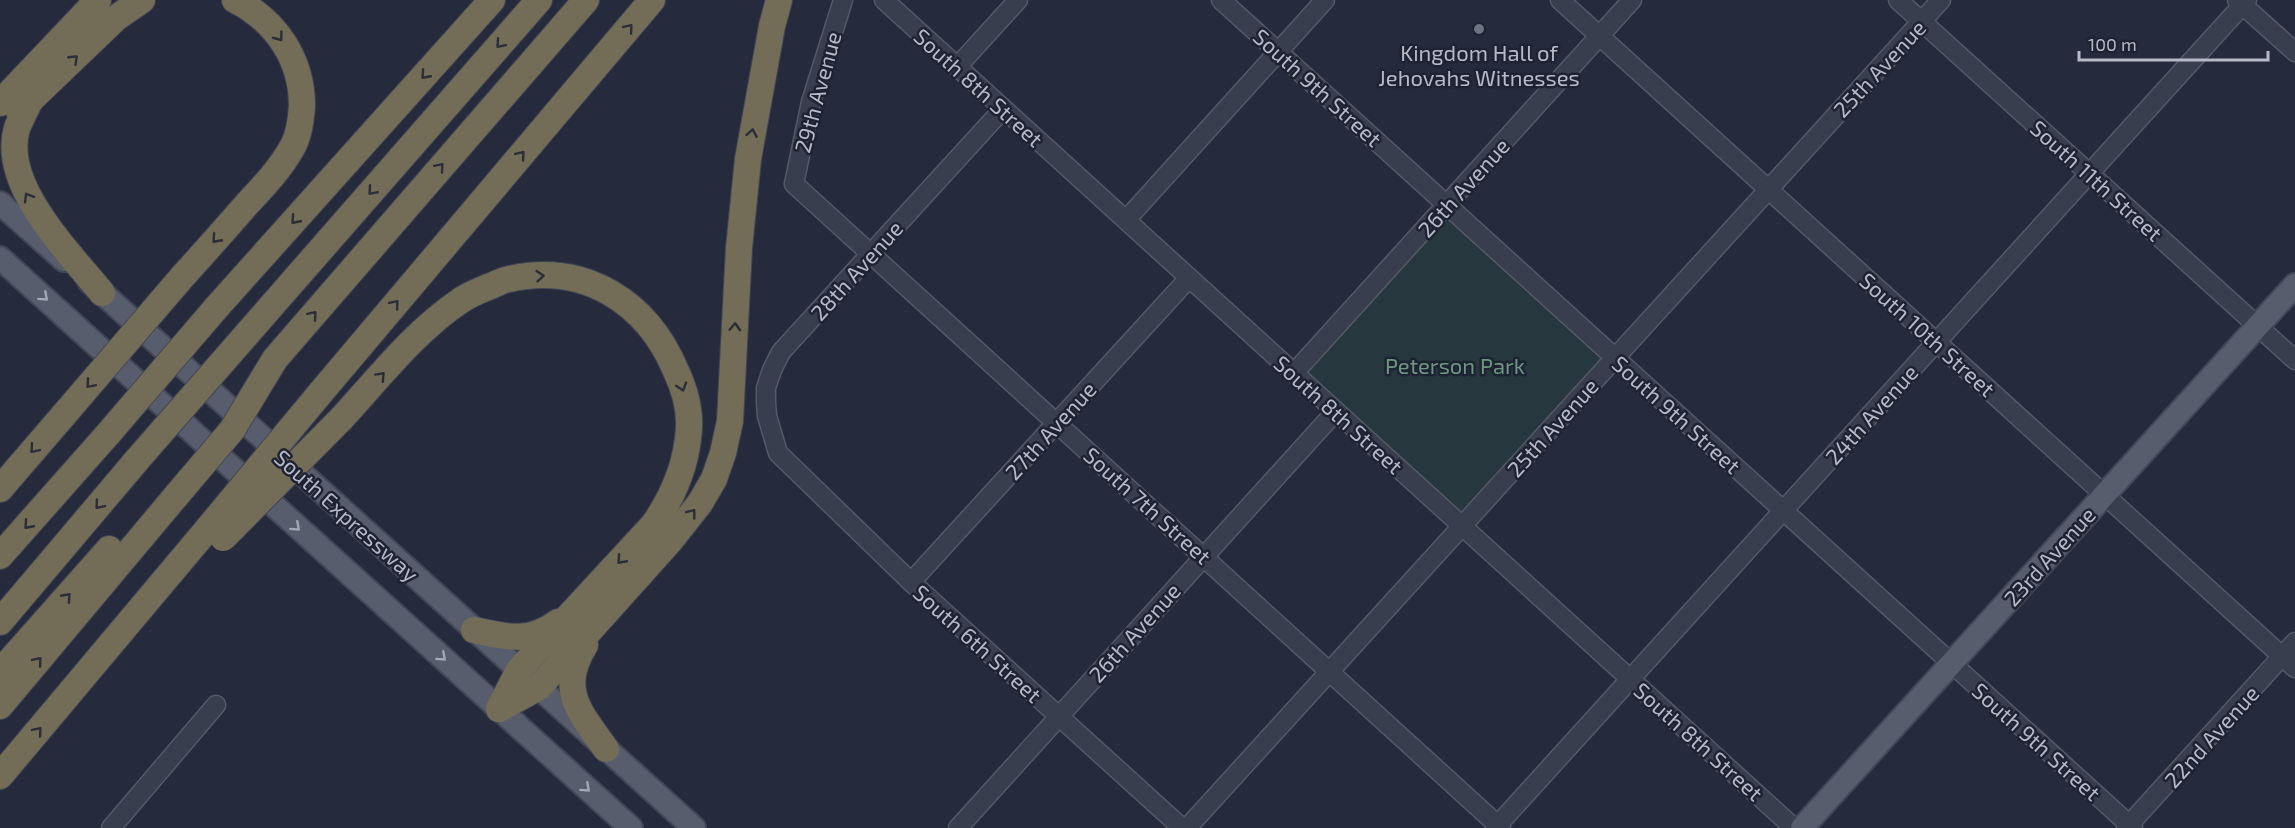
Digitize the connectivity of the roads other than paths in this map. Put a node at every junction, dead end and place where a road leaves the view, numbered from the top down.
1 (98, 0) edge
2 (142, 0) edge
3 (235, 0) edge
4 (492, 0) edge
5 (539, 0) edge
6 (586, 0) edge
7 (652, 0) edge
8 (779, 0) edge
9 (843, 0) edge
10 (884, 0) edge
11 (1018, 0) edge
12 (1221, 0) edge
13 (1325, 0) edge
14 (1560, 0) edge
15 (1632, 0) edge
16 (1898, 0) edge
17 (1941, 0) edge
18 (2242, 2) edge
19 (1922, 21) junction
20 (1600, 36) junction
21 (1278, 52) junction
22 (2295, 52) edge
23 (957, 67) junction
24 (13, 96) edge
25 (1003, 109) junction
26 (0, 131) edge
27 (2089, 173) junction
28 (794, 184) joint
29 (1768, 189) junction
30 (0, 203) edge
31 (1447, 205) junction
32 (1126, 220) junction
33 (870, 254) junction
34 (0, 258) edge
35 (1189, 278) junction
36 (2295, 285) edge
37 (102, 293) junction
38 (2258, 326) junction
39 (1936, 342) junction
40 (1615, 358) junction
41 (2295, 360) edge
42 (1294, 373) junction
43 (1336, 411) junction
44 (1056, 422) junction
45 (778, 453) joint
46 (0, 489) edge
47 (171, 491) junction
48 (2104, 495) junction
49 (1784, 510) junction
50 (1462, 526) junction
51 (216, 532) junction
52 (0, 556) edge
53 (1204, 556) junction
54 (911, 582) junction
55 (588, 597) junction
56 (612, 604) junction
57 (0, 622) edge
58 (474, 630) junction
59 (2295, 642) edge
60 (2289, 662) edge
61 (1952, 663) junction
62 (519, 670) junction
63 (1330, 671) junction
64 (0, 672) edge
65 (1631, 680) junction
66 (539, 687) junction
67 (216, 705) dead end
68 (0, 706) edge
69 (499, 709) junction
70 (1058, 716) junction
71 (606, 749) junction
72 (0, 776) edge
73 (1498, 827) edge
74 (2130, 827) edge
75 (111, 828) edge
76 (631, 828) edge
77 (694, 828) edge
78 (958, 828) edge
79 (1182, 828) edge
80 (1187, 828) edge
81 (1794, 828) edge
82 (1802, 828) edge

1 - 24 highway
24 -> 2 highway
3 -> 46 highway, bridge
4 -> 52 highway, bridge
5 -> 57 highway, bridge
47 -> 6 highway, bridge
51 -> 7 highway, bridge
56 -> 8 highway
9 - 28 street, 29th Avenue
10 - 23 street, South 8th Street
11 - 23 street
12 - 21 street, South 9th Street
13 - 21 street
14 - 20 street, South 10th Street
15 - 20 street, 26th Avenue
16 - 19 street, South 11th Street
17 - 19 street, 25th Avenue
18 - 22 street
18 - 27 street, 24th Avenue
19 - 27 street, South 11th Street
19 - 29 street, 25th Avenue
20 - 29 street, South 10th Street
20 - 31 street, 26th Avenue
21 - 31 street, South 9th Street
21 - 32 street
23 - 25 street, South 8th Street
24 - 26 highway
37 -> 24 highway
25 - 32 street, South 8th Street
25 - 33 street, 28th Avenue
27 - 38 street, South 11th Street
27 - 39 street, 24th Avenue
28 - 33 street, South 7th Street
29 - 39 street, South 10th Street
29 - 40 street, 25th Avenue
30 - 37 main road, South Expressway
31 - 40 street, South 9th Street
31 - 42 street, 26th Avenue
32 - 35 street, South 8th Street
33 - 44 street, South 7th Street
33 - 45 street, 28th Avenue
34 -> 69 main road, South Expressway
35 - 42 street, South 8th Street
35 - 44 street, 27th Avenue
36 - 38 main road, 23rd Avenue
37 - 58 main road, South Expressway
38 - 41 street, South 11th Street
38 - 48 main road, 23rd Avenue
39 - 48 street, South 10th Street
39 - 49 street, 24th Avenue
40 - 49 street, South 9th Street
40 - 50 street, 25th Avenue
42 - 43 street, South 8th Street
43 - 50 street, South 8th Street
43 - 53 street, 26th Avenue
44 - 53 street, South 7th Street
44 - 54 street, 27th Avenue
45 - 54 street, South 6th Street
64 -> 47 highway
68 -> 47 highway
48 - 60 street, South 10th Street
48 - 61 main road, 23rd Avenue
49 - 61 street, South 9th Street
49 - 65 street, 24th Avenue
50 - 63 street, 25th Avenue
50 - 65 street, South 8th Street
51 -> 55 highway, bridge
72 -> 51 highway
53 - 63 street, South 7th Street
53 - 70 street, 26th Avenue
54 - 70 street, South 6th Street
55 - 58 highway
55 - 62 highway
56 - 66 highway
56 - 71 highway
58 - 62 main road, South Expressway
59 - 60 street, 22nd Avenue
60 - 74 street, 22nd Avenue
61 - 74 street, South 9th Street
61 - 82 main road, 23rd Avenue
62 - 66 main road, South Expressway
62 - 69 highway
63 - 73 street, South 7th Street
63 - 80 street, 25th Avenue
65 - 73 street, 24th Avenue
65 - 81 street, South 8th Street
66 - 69 highway
66 - 71 main road, South Expressway
67 - 75 street
69 -> 76 main road, South Expressway
70 - 78 street, 26th Avenue
70 - 79 street, South 6th Street
71 - 77 main road, South Expressway

